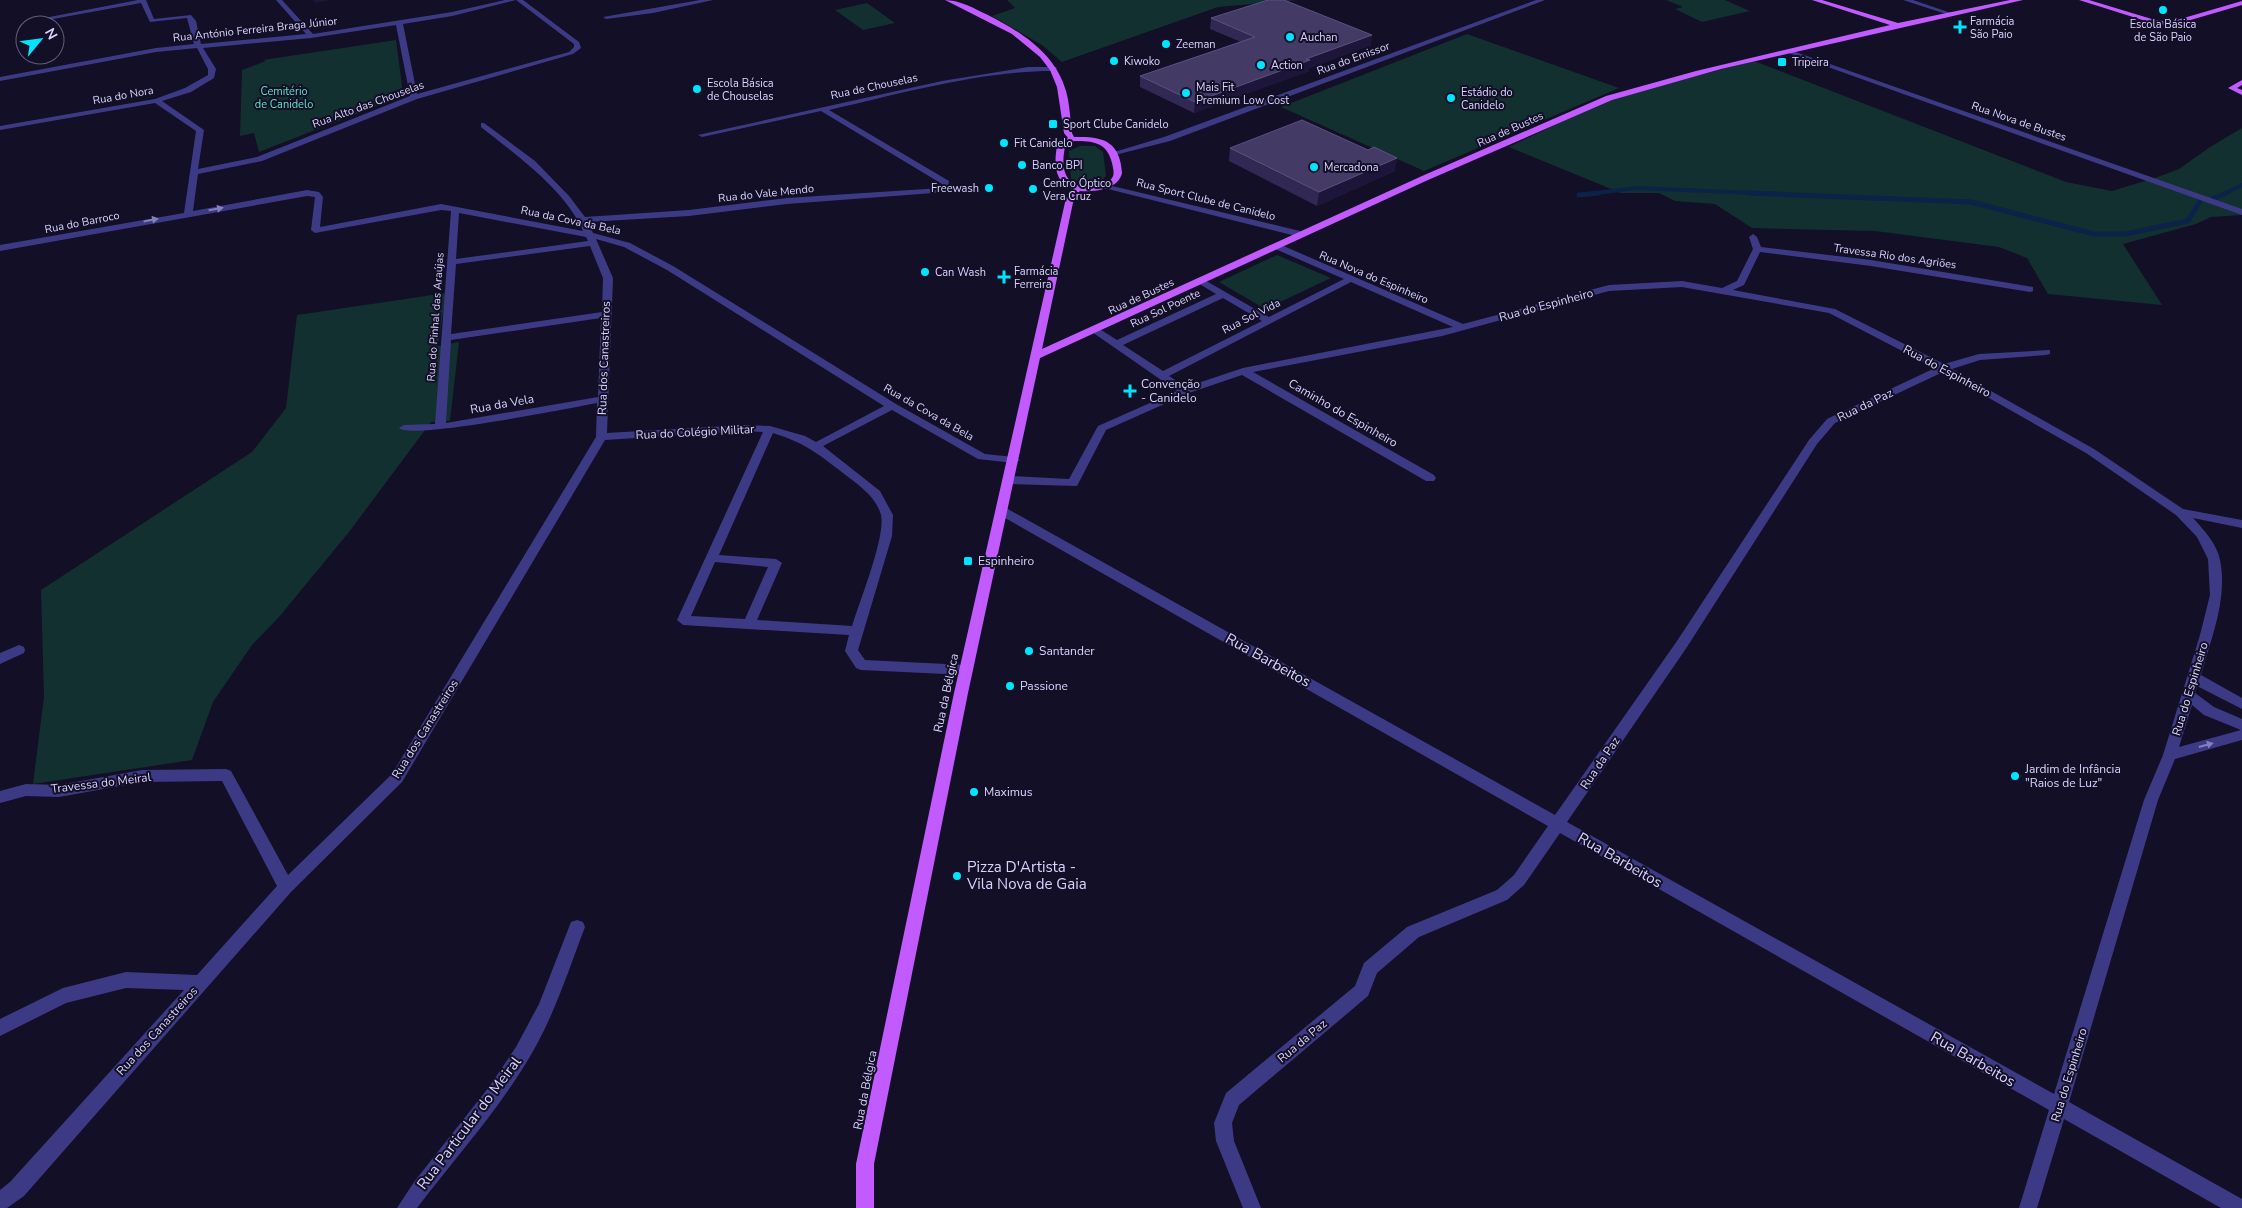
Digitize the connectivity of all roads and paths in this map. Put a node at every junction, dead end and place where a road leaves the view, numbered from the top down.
1 (279, 0) edge
2 (513, 0) edge
3 (519, 0) edge
4 (710, 0) edge
5 (948, 0) edge
6 (1542, 0) edge
7 (1815, 0) edge
8 (1906, 0) edge
9 (2020, 0) edge
10 (2082, 0) edge
11 (2242, 3) edge
12 (1948, 13) junction
13 (64, 15) edge
14 (606, 17) dead end
15 (399, 22) junction
16 (1898, 25) junction
17 (311, 36) junction
18 (198, 45) junction
19 (1788, 51) junction
20 (1053, 69) junction
21 (0, 79) edge
22 (2242, 82) edge
23 (2242, 93) edge
24 (414, 97) junction
25 (156, 100) junction
26 (822, 109) junction
27 (484, 125) dead end
28 (0, 128) edge
29 (702, 136) dead end
30 (1072, 139) junction
31 (1115, 153) junction
32 (194, 172) junction
33 (1107, 186) junction
34 (1077, 189) junction
35 (455, 210) junction
36 (2242, 212) edge
37 (188, 214) junction
38 (168, 217) joint
39 (583, 220) junction
40 (1300, 234) junction
41 (1753, 237) dead end
42 (591, 239) junction
43 (1276, 246) junction
44 (0, 248) edge
45 (1757, 249) junction
46 (452, 262) junction
47 (1351, 279) junction
48 (1201, 281) junction
49 (2030, 289) dead end
50 (1724, 291) junction
51 (1224, 294) junction
52 (606, 314) junction
53 (1269, 321) junction
54 (1463, 328) junction
55 (1096, 330) junction
56 (446, 338) junction
57 (1117, 344) junction
58 (2046, 352) dead end
59 (1035, 356) junction
60 (1943, 368) junction
61 (1243, 372) junction
62 (1163, 375) junction
63 (1185, 390) junction
64 (603, 399) junction
65 (892, 406) junction
66 (440, 427) junction
67 (404, 428) dead end
68 (770, 429) junction
69 (601, 437) junction
70 (816, 446) junction
71 (1014, 460) junction
72 (1430, 478) dead end
73 (1009, 480) junction
74 (1002, 510) junction
75 (2180, 512) junction
76 (2242, 524) edge
77 (711, 558) junction
78 (749, 624) junction
79 (857, 631) junction
80 (19, 650) dead end
81 (0, 659) edge
82 (966, 670) junction
83 (2193, 677) junction
84 (2188, 694) junction
85 (2242, 704) edge
86 (2242, 726) edge
87 (2242, 735) edge
88 (2170, 755) junction
89 (0, 797) edge
90 (1558, 824) junction
91 (286, 887) junction
92 (577, 927) dead end
93 (200, 983) junction
94 (0, 1028) edge
95 (2059, 1108) junction
96 (0, 1201) edge
97 (406, 1208) edge
98 (865, 1208) edge
99 (1252, 1208) edge
100 (2028, 1208) edge
101 (2239, 1208) edge

1 - 17 street
2 - 15 street, Rua António Ferreira Braga Júnior
3 - 24 street, Rua Alto das Chouselas
4 - 14 street
5 - 20 main road
6 - 31 street, Rua do Emissor
7 - 16 main road
8 - 12 street
9 - 12 main road, Rua de Bustes
10 - 11 main road
12 - 16 main road, Rua de Bustes
13 - 18 street
15 - 17 street, Rua António Ferreira Braga Júnior
15 - 24 street
16 - 19 main road, Rua de Bustes
17 - 18 street, Rua António Ferreira Braga Júnior
18 - 21 street, Rua António Ferreira Braga Júnior
18 - 25 street, Rua do Nora
19 - 36 street, Rua Nova de Bustes
19 - 40 main road, Rua de Bustes
20 - 26 street, Rua de Chouselas
20 - 30 main road
22 - 23 main road
24 - 32 street, Rua Alto das Chouselas
25 - 28 street, Rua do Nora
25 - 32 street
26 - 29 street, Rua de Chouselas
26 - 39 street, Rua do Vale Mendo
27 - 39 street, Rua dos Canastreiros
30 - 31 main road
30 - 34 main road
31 - 33 main road
32 - 37 street
33 - 34 main road
33 - 40 street, Rua Sport Clube de Canidelo
34 - 59 main road, Rua da Bélgica
37 -> 35 street, Rua da Cova da Bela
35 - 42 street, Rua da Cova da Bela
35 - 46 street, Rua do Pinhal das Araújas
37 - 38 street, Rua da Cova da Bela
44 -> 38 street, Rua do Barroco
39 - 42 street, Rua dos Canastreiros
40 - 43 main road, Rua de Bustes
41 - 45 street
42 - 46 street
42 - 52 street, Rua dos Canastreiros
42 - 65 street, Rua da Cova da Bela
43 - 47 street, Rua Nova do Espinheiro
43 - 48 main road, Rua de Bustes
45 - 49 street, Travessa Rio dos Agriões
45 - 50 street
46 - 56 street, Rua do Pinhal das Araújas
47 - 53 street, Rua Sol Vida
47 - 54 street, Rua Nova do Espinheiro
48 - 51 street
48 - 55 main road, Rua de Bustes
50 - 54 street, Rua do Espinheiro
50 - 60 street, Rua do Espinheiro
51 - 53 street
51 - 57 street, Rua Sol Poente
52 - 56 street
52 - 64 street, Rua dos Canastreiros
53 - 62 street, Rua Sol Vida
54 - 61 street, Rua do Espinheiro
55 - 57 street
55 - 59 main road, Rua de Bustes
56 - 66 street, Rua do Pinhal das Araújas
57 - 62 street
58 - 60 street, Rua da Paz
59 - 71 main road, Rua da Bélgica
60 - 75 street, Rua do Espinheiro
60 - 90 street, Rua da Paz
61 - 63 street, Rua do Espinheiro
61 - 72 street, Caminho do Espinheiro
62 - 63 street
63 - 73 street, Rua do Espinheiro
64 - 66 street, Rua da Vela
64 - 69 street, Rua dos Canastreiros
65 - 70 street
65 - 71 street, Rua da Cova da Bela
66 - 67 street, Rua da Vela
68 - 69 street, Rua do Colégio Militar
68 - 70 street, Rua do Colégio Militar
68 - 77 street
69 - 91 street, Rua dos Canastreiros
70 - 79 street, Rua do Colégio Militar
71 - 73 main road, Rua da Bélgica
73 - 74 main road, Rua da Bélgica
74 - 82 main road, Rua da Bélgica
74 - 90 street, Rua Barbeitos
75 - 76 street
75 - 83 street, Rua do Espinheiro
77 - 78 street
77 - 78 street
78 - 79 street
79 - 82 street, Rua do Colégio Militar
80 - 81 street
82 - 98 main road, Rua da Bélgica
83 - 84 street, Rua do Espinheiro
83 - 85 street
84 - 86 street
84 - 88 street, Rua do Espinheiro
88 -> 87 street
88 - 95 street, Rua do Espinheiro
89 - 91 street, Travessa do Meiral
90 - 95 street, Rua Barbeitos
90 - 99 street, Rua da Paz
91 - 93 street, Rua dos Canastreiros
92 - 97 street, Rua Particular do Meiral
93 - 94 street
93 - 96 street, Rua dos Canastreiros
95 - 100 street, Rua do Espinheiro
95 - 101 street, Rua Barbeitos

